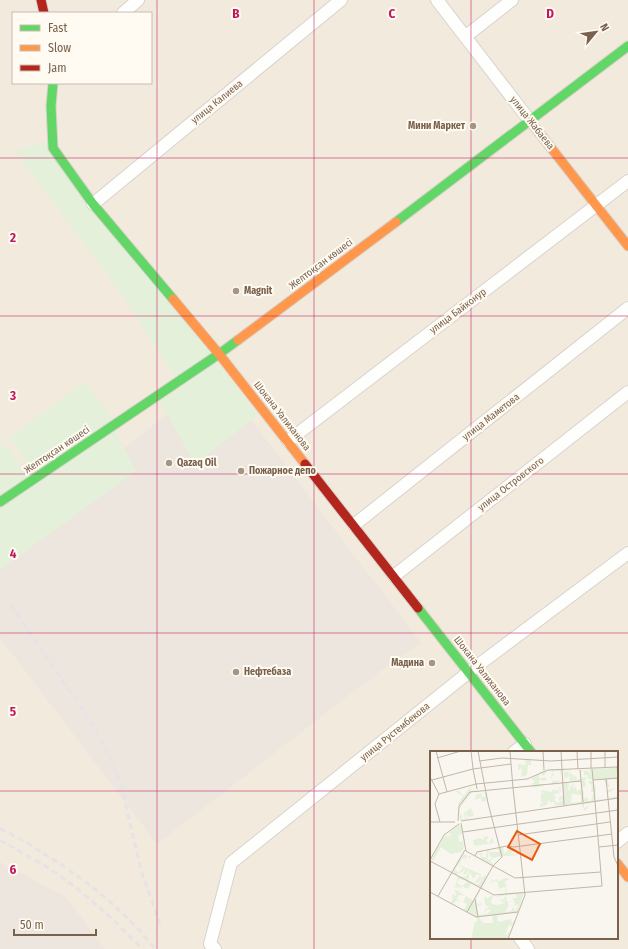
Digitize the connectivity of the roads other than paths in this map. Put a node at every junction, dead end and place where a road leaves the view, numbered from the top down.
1 (41, 0) edge
2 (138, 0) edge
3 (342, 0) edge
4 (437, 0) edge
5 (512, 0) edge
6 (44, 12) edge
7 (125, 12) edge
8 (466, 36) junction
9 (628, 46) edge
10 (53, 84) edge
11 (530, 121) junction
12 (628, 181) edge
13 (93, 204) junction
14 (596, 205) junction
15 (628, 246) edge
16 (628, 308) edge
17 (219, 354) junction
18 (628, 392) edge
19 (288, 441) junction
20 (0, 502) edge
21 (354, 525) junction
22 (628, 553) edge
23 (394, 576) junction
24 (469, 672) junction
25 (528, 748) edge
26 (518, 751) edge
27 (628, 833) edge
28 (618, 841) edge
29 (618, 864) edge
30 (628, 877) edge
31 (521, 939) edge
32 (212, 947) edge
33 (528, 949) edge

1 - 6 street
2 - 7 street
3 - 13 street, улица Калиева
4 - 8 street, улица Жабаева
5 - 8 street
8 - 11 street, улица Жабаева
9 - 11 street, Желтоқсан көшесі
10 - 13 street, Шокана Уалиханова
11 - 14 street, улица Жабаева
11 - 17 street, Желтоқсан көшесі
12 - 14 street, улица Байконур
13 - 17 street, Шокана Уалиханова
14 - 15 street, улица Жабаева
14 - 19 street, улица Байконур
16 - 21 street, улица Маметова
17 - 19 street, Шокана Уалиханова
17 - 20 street, Желтоқсан көшесі
18 - 23 street, улица Островского
19 - 21 street, Шокана Уалиханова
21 - 23 street, Шокана Уалиханова
22 - 24 street, улица Рустембекова
23 - 24 street, Шокана Уалиханова
24 - 25 street, Шокана Уалиханова
24 - 32 street, улица Рустембекова
25 - 26 street
27 - 28 street
29 - 30 street
31 - 33 street

